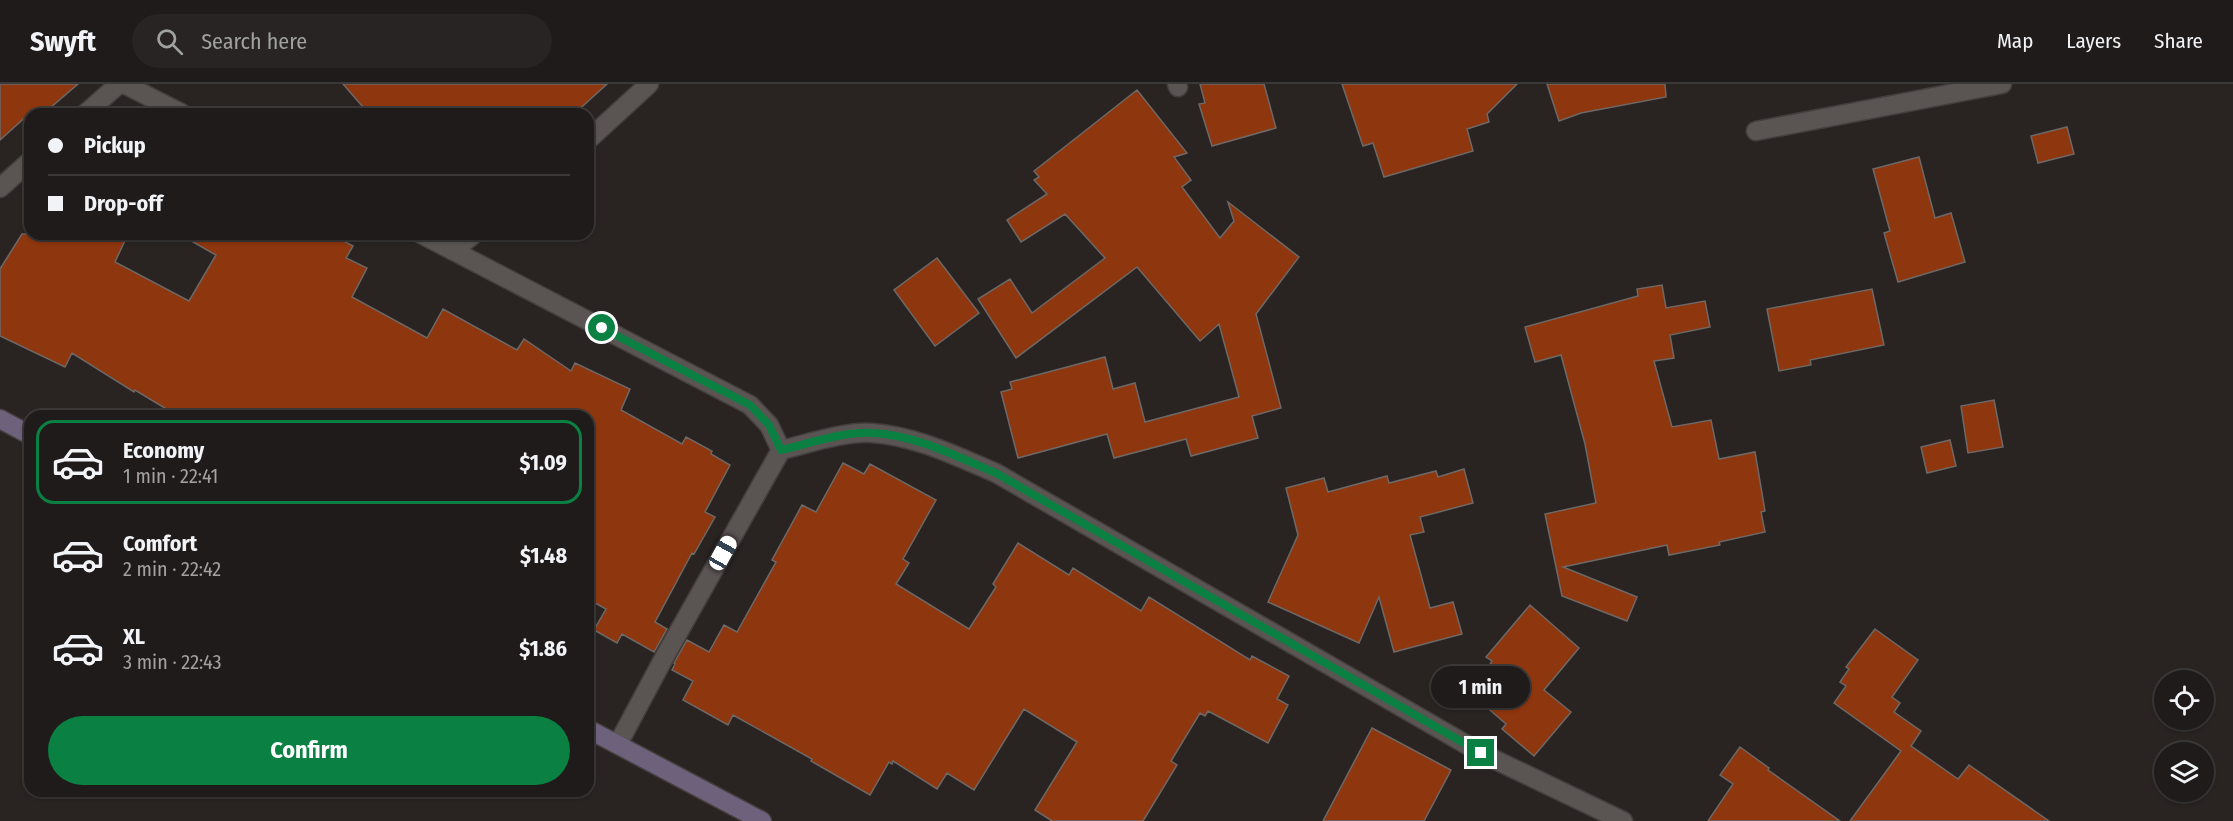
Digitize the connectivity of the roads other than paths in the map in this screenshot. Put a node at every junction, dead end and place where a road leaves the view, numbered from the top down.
1 (119, 84) edge
2 (124, 84) edge
3 (649, 84) edge
4 (2002, 84) edge
5 (92, 108) edge
6 (171, 108) edge
7 (1756, 131) dead end
8 (594, 134) edge
9 (24, 166) edge
10 (0, 188) edge
11 (433, 240) edge
12 (466, 240) edge
13 (453, 250) junction
14 (0, 419) edge
15 (24, 432) edge
16 (781, 450) junction
17 (594, 732) edge
18 (618, 744) junction
19 (762, 821) edge
20 (1623, 821) edge

1 - 5 street
2 - 6 street
3 - 8 street
4 - 7 street
9 - 10 street
11 - 13 street
12 - 13 street
13 - 16 street
14 - 15 main road
16 - 18 street
16 - 20 street
17 - 18 main road
18 - 19 main road

